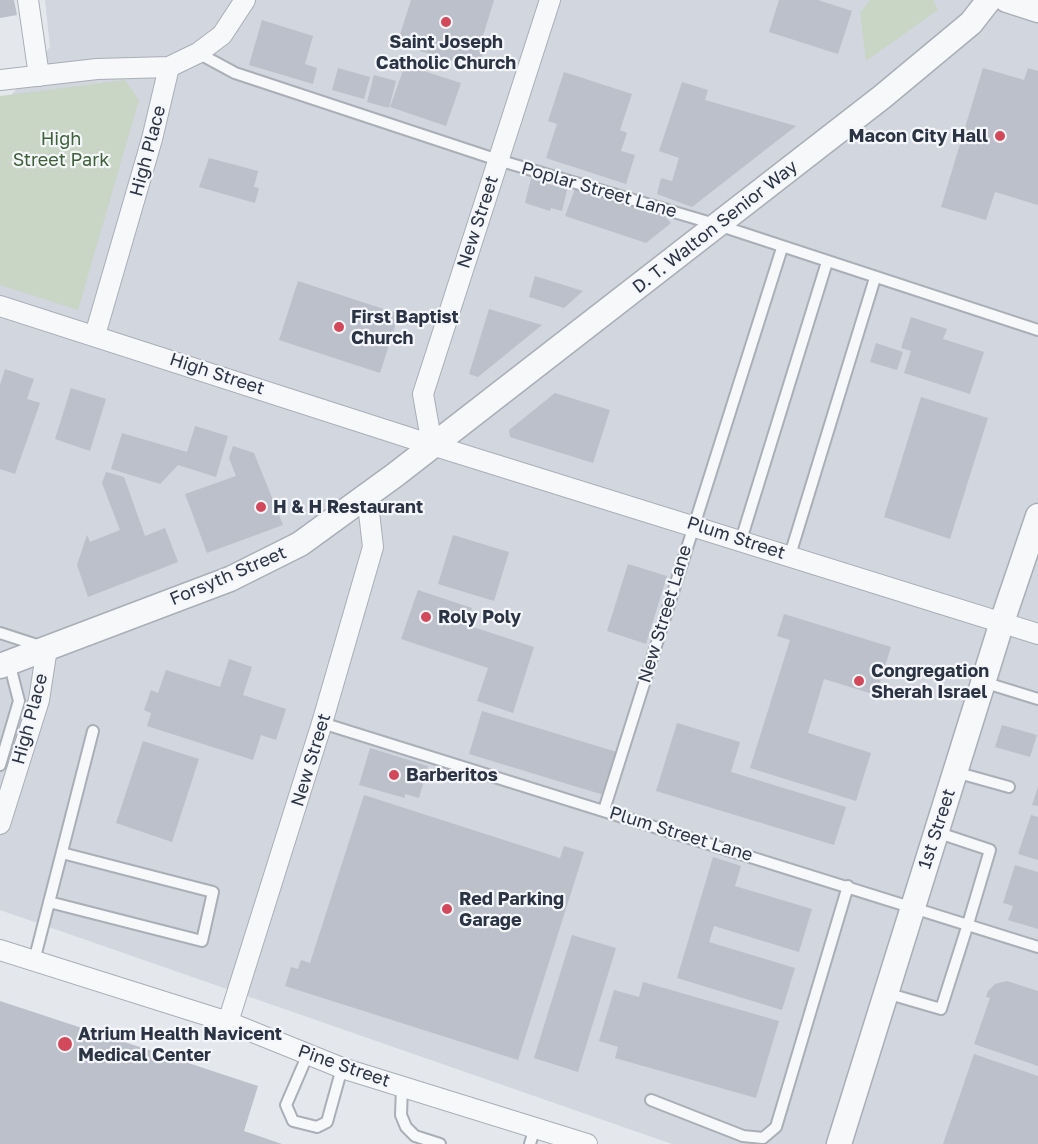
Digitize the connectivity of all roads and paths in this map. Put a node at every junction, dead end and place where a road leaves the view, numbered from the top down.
1 (28, 0) edge
2 (245, 0) edge
3 (550, 0) edge
4 (989, 0) edge
5 (1007, 0) edge
6 (1038, 10) edge
7 (198, 53) junction
8 (169, 67) junction
9 (39, 76) junction
10 (0, 80) edge
11 (498, 160) junction
12 (718, 225) junction
13 (782, 248) junction
14 (827, 262) junction
15 (875, 278) junction
16 (0, 306) edge
17 (1038, 330) edge
18 (95, 335) junction
19 (432, 445) junction
20 (367, 495) junction
21 (1038, 516) edge
22 (693, 525) junction
23 (741, 540) junction
24 (790, 555) junction
25 (1002, 622) junction
26 (0, 633) edge
27 (1038, 634) edge
28 (47, 648) junction
29 (4, 664) edge
30 (983, 682) junction
31 (1038, 699) edge
32 (322, 723) junction
33 (93, 731) dead end
34 (1, 759) edge
35 (955, 772) junction
36 (1009, 787) dead end
37 (604, 810) junction
38 (0, 824) edge
39 (936, 832) junction
40 (62, 853) junction
41 (848, 886) junction
42 (49, 902) junction
43 (912, 907) junction
44 (968, 924) junction
45 (1038, 947) edge
46 (0, 950) edge
47 (34, 961) junction
48 (886, 993) junction
49 (228, 1022) junction
50 (308, 1054) junction
51 (342, 1068) junction
52 (402, 1087) junction
53 (651, 1100) dead end
54 (532, 1136) edge
55 (440, 1144) edge
56 (587, 1144) edge
57 (838, 1144) edge

1 - 9 street
2 - 7 street
3 - 11 street, New Street
4 - 12 street, D. T. Walton Senior Way
5 - 6 street
7 - 8 street
7 - 11 lane, Poplar Street Lane
8 - 9 street
8 - 18 street, High Place
9 - 10 street
11 - 12 lane, Poplar Street Lane
11 - 19 street, New Street
12 - 13 lane, Poplar Street Lane
12 - 19 street, D. T. Walton Senior Way
13 - 14 lane, Poplar Street Lane
13 - 22 lane, New Street Lane
14 - 15 lane, Poplar Street Lane
14 - 23 lane
15 - 17 lane, Poplar Street Lane
15 - 24 lane
16 - 18 street, High Street
18 - 19 street, High Street
19 - 20 street, Forsyth Street
19 - 22 street, Plum Street
20 - 28 street, Forsyth Street
20 - 32 street, New Street
21 - 25 street, 1st Street
22 - 23 street, Plum Street
22 - 37 lane, New Street Lane
23 - 24 street, Plum Street
24 - 25 street, Plum Street
25 - 27 street, Plum Street
25 - 30 street, 1st Street
26 - 28 lane
28 - 29 street, Forsyth Street
28 - 38 street, High Place
29 - 34 lane
30 - 31 lane
30 - 35 street, 1st Street
32 - 37 lane, Plum Street Lane
32 - 49 street, New Street
33 - 40 lane
35 - 36 lane
35 - 39 street, 1st Street
37 - 41 lane, Plum Street Lane
39 - 43 street, 1st Street
39 - 44 lane
40 - 42 lane
40 - 42 lane
41 - 43 lane, Plum Street Lane
41 - 53 lane
42 - 47 lane
43 - 44 lane, Plum Street Lane
43 - 48 street, 1st Street
44 - 45 lane, Plum Street Lane
44 - 48 lane
46 - 47 street, Pine Street
47 - 49 street, Pine Street
48 - 57 street, 1st Street
49 - 50 street, Pine Street
50 - 51 street, Pine Street
50 - 51 lane
51 - 52 street, Pine Street
52 - 54 street, Pine Street
52 - 55 lane
54 - 56 street, Pine Street

